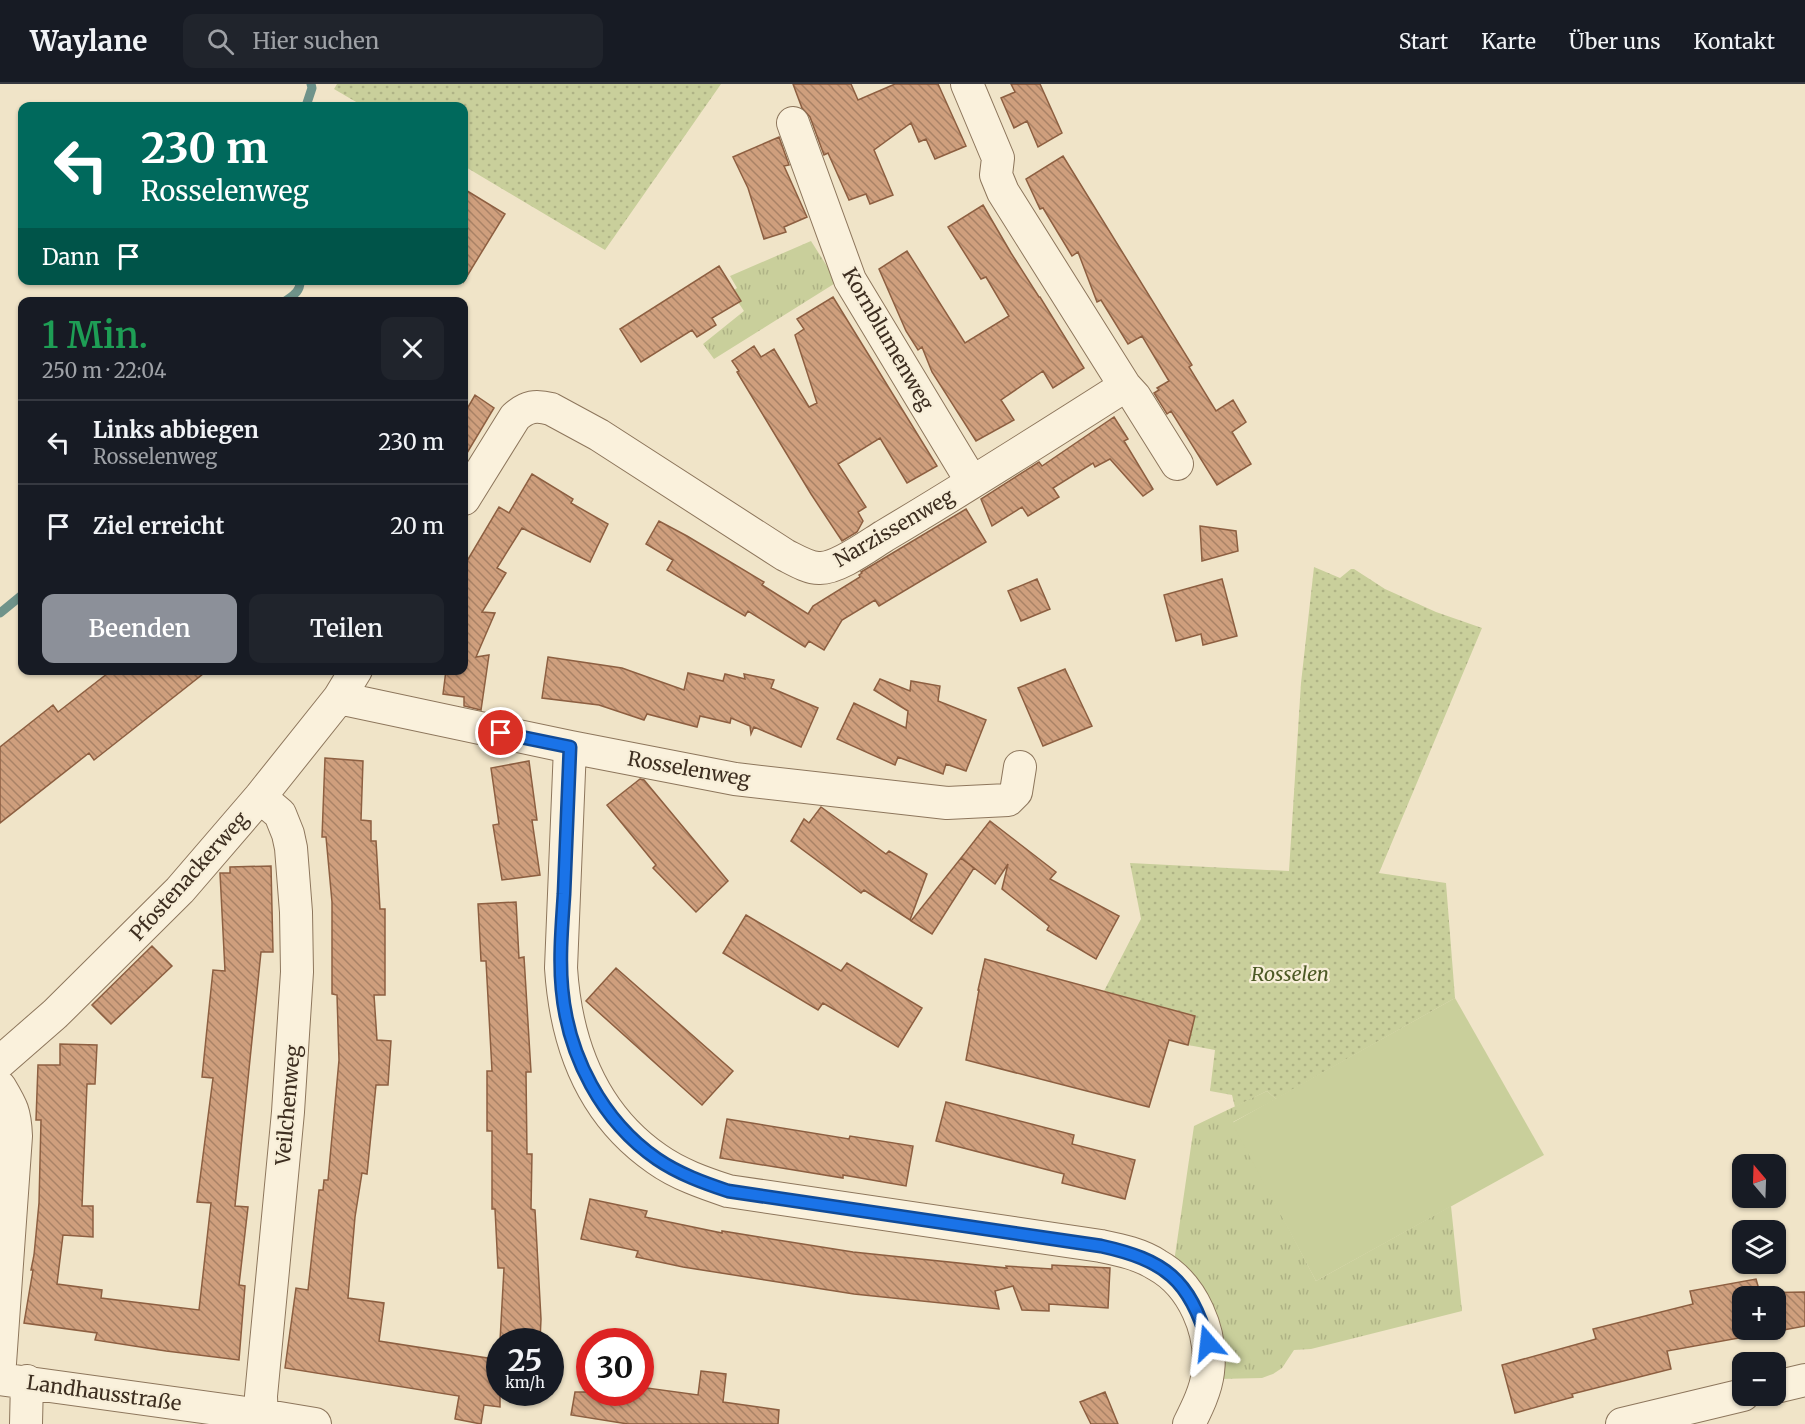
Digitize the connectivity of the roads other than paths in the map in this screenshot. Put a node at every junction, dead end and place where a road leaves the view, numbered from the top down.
1 (967, 84) edge
2 (793, 123) dead end
3 (1125, 386) junction
4 (1177, 464) dead end
5 (972, 482) junction
6 (468, 493) edge
7 (353, 675) edge
8 (339, 698) junction
9 (570, 747) junction
10 (1020, 767) dead end
11 (260, 797) junction
12 (0, 1062) edge
13 (0, 1087) edge
14 (0, 1363) edge
15 (14, 1380) edge
16 (1805, 1380) edge
17 (1786, 1385) edge
18 (1732, 1398) edge
19 (261, 1419) edge
20 (26, 1424) edge
21 (315, 1424) edge
22 (1189, 1424) edge
23 (1622, 1424) edge

1 - 3 street
2 - 5 street, Kornblumenweg
3 - 4 street
3 - 5 street, Narzissenweg
5 - 6 street, Narzissenweg
7 - 8 street, Pfostenackerweg
8 - 9 street, Rosselenweg
8 - 11 street, Pfostenackerweg
9 - 10 street, Rosselenweg
9 - 22 street
11 - 12 street, Pfostenackerweg
11 - 19 street, Veilchenweg
13 - 14 street
15 - 19 street, Landhausstraße
15 - 20 street
16 - 17 street
18 - 23 street
19 - 21 street, Landhausstraße

